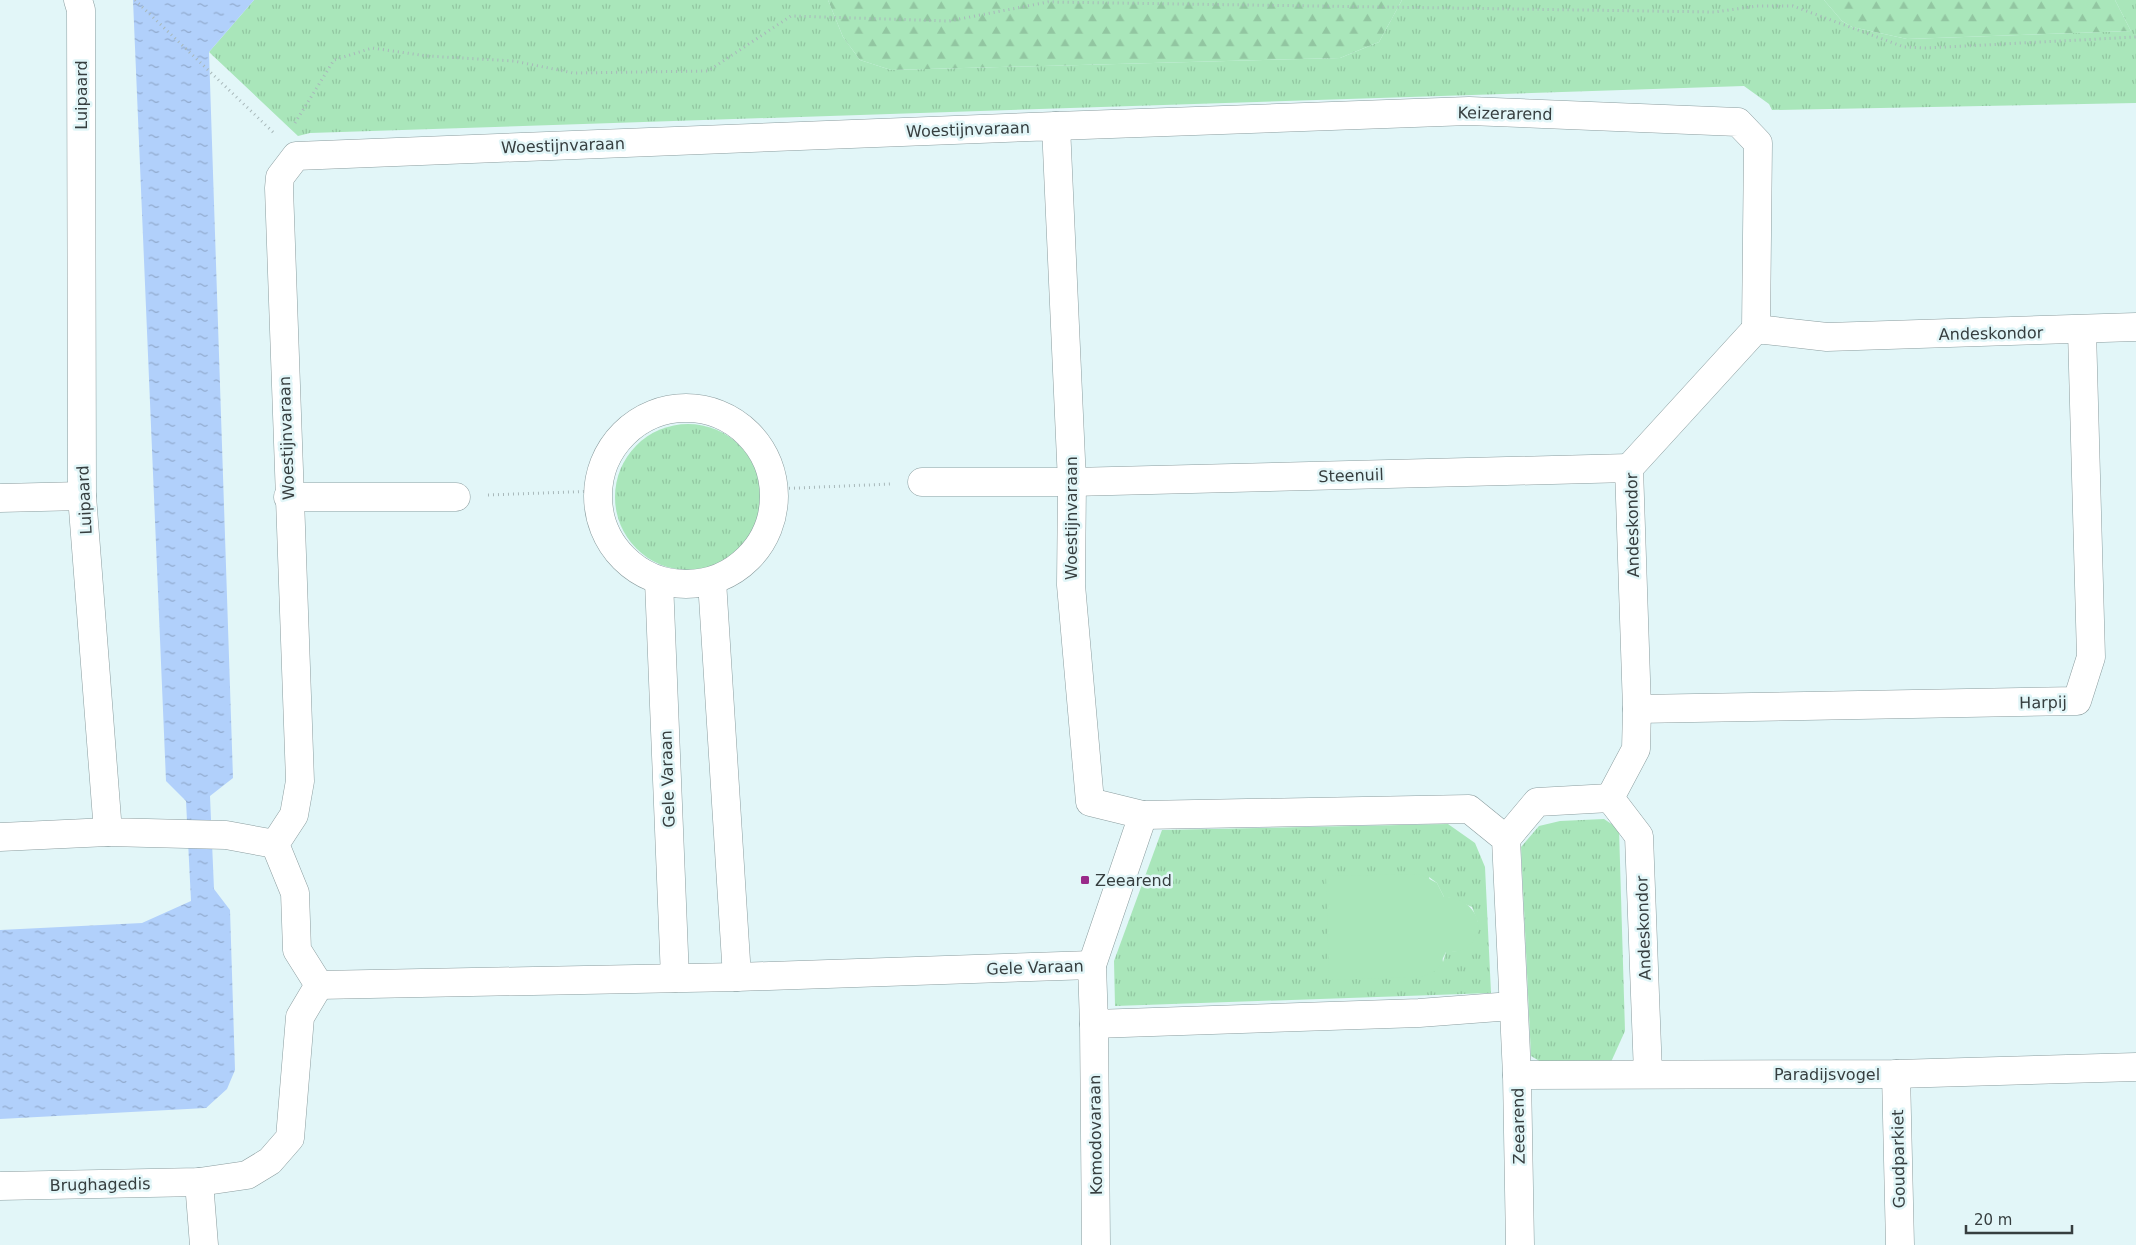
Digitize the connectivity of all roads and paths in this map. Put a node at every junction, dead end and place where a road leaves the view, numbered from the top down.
1 (78, 0) edge
2 (135, 0) edge
3 (2136, 37) edge
4 (1056, 126) junction
5 (292, 128) dead end
6 (277, 136) dead end
7 (2136, 327) edge
8 (1756, 329) junction
9 (2082, 331) junction
10 (1629, 468) junction
11 (922, 482) joint
12 (1072, 482) junction
13 (774, 489) junction
14 (598, 491) junction
15 (82, 496) junction
16 (288, 497) junction
17 (456, 497) joint
18 (0, 498) edge
19 (659, 581) junction
20 (712, 581) junction
21 (1637, 709) junction
22 (1610, 798) junction
23 (1143, 815) junction
24 (108, 832) junction
25 (0, 837) edge
26 (1506, 839) junction
27 (275, 844) junction
28 (1092, 965) junction
29 (675, 978) junction
30 (737, 978) junction
31 (319, 985) junction
32 (1512, 1006) junction
33 (1094, 1024) junction
34 (2136, 1067) edge
35 (1648, 1074) junction
36 (1896, 1074) junction
37 (1517, 1075) junction
38 (199, 1182) junction
39 (0, 1186) edge
40 (204, 1245) edge
41 (1096, 1245) edge
42 (1520, 1245) edge
43 (1900, 1245) edge

1 - 15 street, Luipaard
2 - 6 path
3 - 5 path
4 - 8 street, Keizerarend
4 - 12 street, Woestijnvaraan
4 - 16 street, Woestijnvaraan
7 - 9 street, Andeskondor
8 - 9 street, Andeskondor
8 - 10 street, Andeskondor
9 - 21 street, Harpij
10 - 12 street, Steenuil
10 - 21 street, Andeskondor
11 - 12 street, Steenuil
11 - 13 path
12 - 23 street, Woestijnvaraan
13 - 14 street
13 - 20 street
14 - 17 path
14 - 19 street
15 - 18 street
15 - 24 street, Luipaard
16 - 17 street
16 - 27 street, Woestijnvaraan
19 - 20 street
19 - 29 street, Gele Varaan
20 - 30 street
21 - 22 street, Andeskondor
22 - 26 street
22 - 35 street, Andeskondor
23 - 26 street
23 - 28 street
24 - 25 street
24 - 27 street
26 - 32 street, Zeearend
27 - 31 street
28 - 30 street, Gele Varaan
28 - 33 street
29 - 30 street, Gele Varaan
29 - 31 street, Gele Varaan
31 - 38 street
32 - 33 street
32 - 37 street, Zeearend
33 - 41 street, Komodovaraan
34 - 36 street, Paradijsvogel
35 - 36 street, Paradijsvogel
35 - 37 street, Paradijsvogel
36 - 43 street, Goudparkiet
37 - 42 street, Zeearend
38 - 39 street, Brughagedis
38 - 40 street

